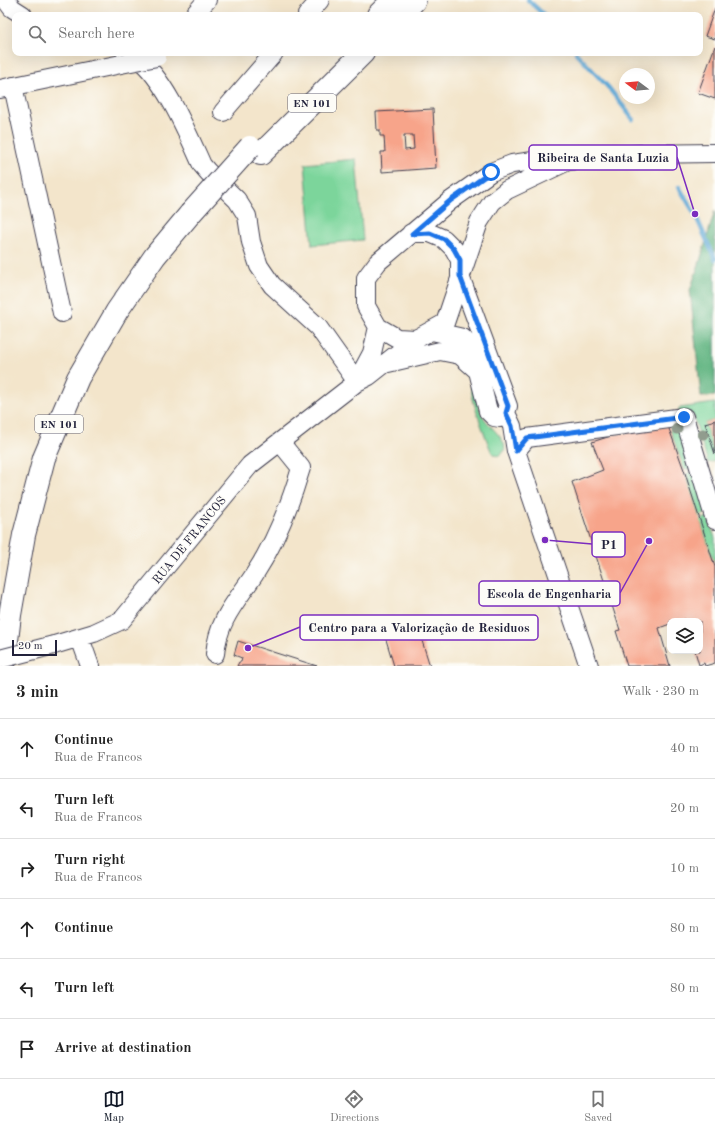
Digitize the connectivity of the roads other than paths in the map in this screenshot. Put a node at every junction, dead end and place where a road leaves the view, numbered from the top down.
1 (6, 0) edge
2 (207, 0) edge
3 (320, 0) edge
4 (393, 0) edge
5 (415, 0) edge
6 (18, 12) edge
7 (197, 12) edge
8 (310, 12) edge
9 (381, 12) edge
10 (404, 12) edge
11 (150, 56) edge
12 (271, 56) edge
13 (339, 56) edge
14 (360, 56) edge
15 (124, 59) edge
16 (6, 88) edge
17 (223, 112) dead end
18 (256, 150) junction
19 (715, 153) edge
20 (568, 161) junction
21 (196, 217) junction
22 (412, 234) junction
23 (460, 276) junction
24 (62, 313) dead end
25 (378, 327) junction
26 (432, 331) junction
27 (416, 338) junction
28 (382, 365) junction
29 (478, 370) junction
30 (357, 382) junction
31 (500, 415) junction
32 (280, 442) junction
33 (516, 451) junction
34 (715, 520) edge
35 (80, 638) junction
36 (215, 654) dead end
37 (0, 659) edge
38 (4, 666) edge
39 (17, 666) edge
40 (90, 666) edge
41 (589, 666) edge

1 - 6 street
2 - 7 street
3 - 8 street
4 - 9 highway
5 - 10 highway
11 - 15 street, bridge
12 - 17 street
13 - 18 highway, EN 101
14 - 18 highway, EN 101
15 - 16 street
15 - 30 street
16 - 24 street
18 - 21 highway, EN 101, bridge
19 - 20 street, RUA DE FRANCOS
20 - 22 street, RUA DE FRANCOS
20 - 23 street, RUA DE FRANCOS
21 - 38 highway, EN 101
21 - 39 highway, EN 101
22 - 23 street, RUA DE FRANCOS
22 - 25 street, RUA DE FRANCOS
23 - 26 street, RUA DE FRANCOS
23 - 31 street
25 - 27 street, RUA DE FRANCOS
25 - 30 street, RUA DE FRANCOS
26 - 27 street, RUA DE FRANCOS
26 - 29 street
27 - 28 street, RUA DE FRANCOS
28 - 29 street
28 - 30 street, RUA DE FRANCOS
29 - 31 street
30 - 32 street, RUA DE FRANCOS
31 - 33 street
32 - 35 street, RUA DE FRANCOS
32 - 36 street
33 - 34 street
33 - 41 street
35 - 37 street, RUA DE FRANCOS, bridge
35 - 40 street

